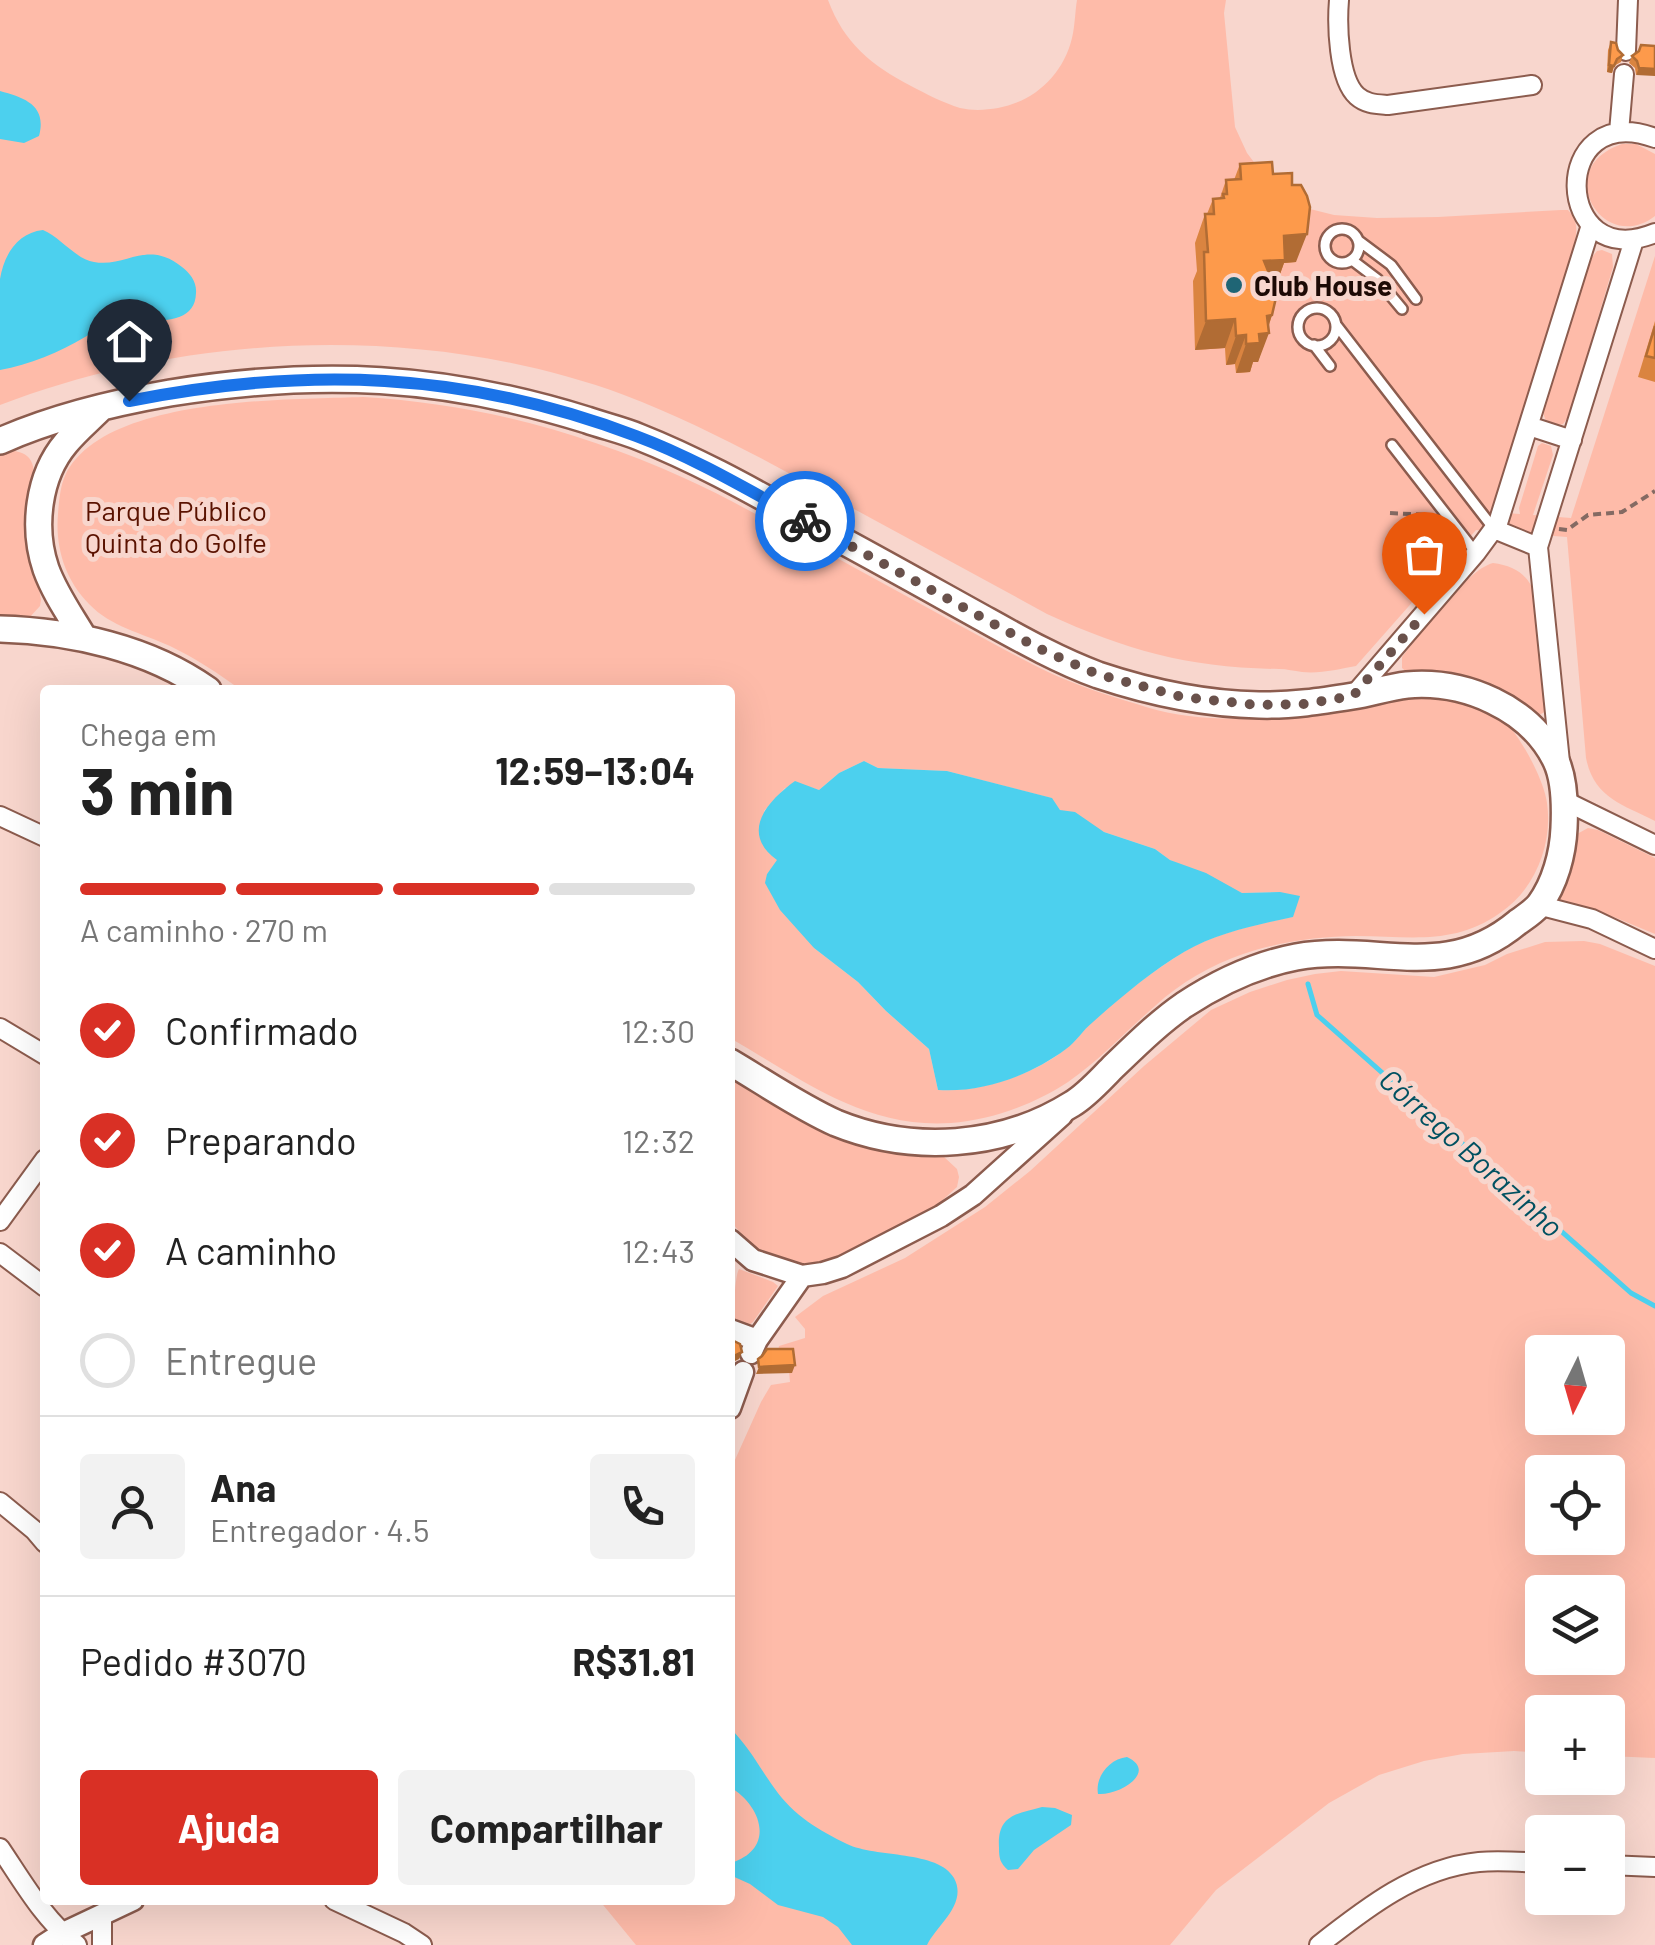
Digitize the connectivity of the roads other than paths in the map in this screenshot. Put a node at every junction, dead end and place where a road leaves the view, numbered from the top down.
1 (1338, 0) edge
2 (1628, 0) edge
3 (1626, 51) edge
4 (1624, 74) dead end
5 (1532, 85) dead end
6 (1619, 132) junction
7 (1655, 138) edge
8 (1592, 225) junction
9 (1655, 233) edge
10 (1634, 240) junction
11 (1358, 241) junction
12 (1352, 260) junction
13 (1416, 299) dead end
14 (1402, 310) dead end
15 (1337, 326) junction
16 (1314, 346) junction
17 (1330, 366) dead end
18 (103, 406) junction
19 (1529, 426) junction
20 (1572, 440) junction
21 (0, 441) edge
22 (1392, 445) dead end
23 (1494, 529) junction
24 (1538, 547) junction
25 (1476, 553) junction
26 (0, 630) edge
27 (84, 638) junction
28 (199, 685) edge
29 (1353, 696) junction
30 (1563, 791) junction
31 (0, 816) edge
32 (40, 835) edge
33 (1655, 844) edge
34 (1538, 905) junction
35 (1655, 949) edge
36 (0, 1028) edge
37 (40, 1052) edge
38 (735, 1065) edge
39 (1075, 1103) junction
40 (40, 1166) edge
41 (0, 1221) edge
42 (735, 1244) edge
43 (0, 1253) edge
44 (802, 1276) junction
45 (40, 1283) edge
46 (735, 1336) edge
47 (750, 1355) junction
48 (735, 1395) edge
49 (0, 1502) edge
50 (40, 1537) edge
51 (0, 1848) edge
52 (1525, 1863) edge
53 (1625, 1866) edge
54 (1655, 1867) edge
55 (123, 1905) edge
56 (345, 1905) edge
57 (102, 1916) junction
58 (61, 1941) edge
59 (102, 1945) edge
60 (422, 1945) edge
61 (1319, 1945) edge

1 - 5 street
2 - 3 street
4 - 6 street
6 - 7 street
6 - 8 street
8 - 10 street
8 - 19 street
9 - 10 street
10 - 20 street
11 - 12 lane
11 - 12 lane
11 - 13 lane
12 - 14 lane
15 - 16 lane
15 - 16 lane
15 - 23 lane
16 - 17 lane
18 - 21 main road
18 - 27 main road
18 - 29 main road
19 - 20 street
19 - 23 street
20 - 24 street
22 - 25 lane
23 - 24 street
23 - 25 street
24 - 30 street
25 - 29 street
26 - 27 main road
27 - 28 main road
29 - 30 main road
30 - 33 street
30 - 34 main road
31 - 32 street
34 - 35 street
34 - 39 main road
36 - 37 street
38 - 39 main road
39 - 44 street
40 - 41 street
42 - 44 street
43 - 45 street
44 - 47 street
46 - 47 street
47 - 48 street
49 - 50 street
51 - 58 street
52 - 61 street
53 - 54 street
55 - 57 street
56 - 60 street
57 - 58 street
57 - 59 street

